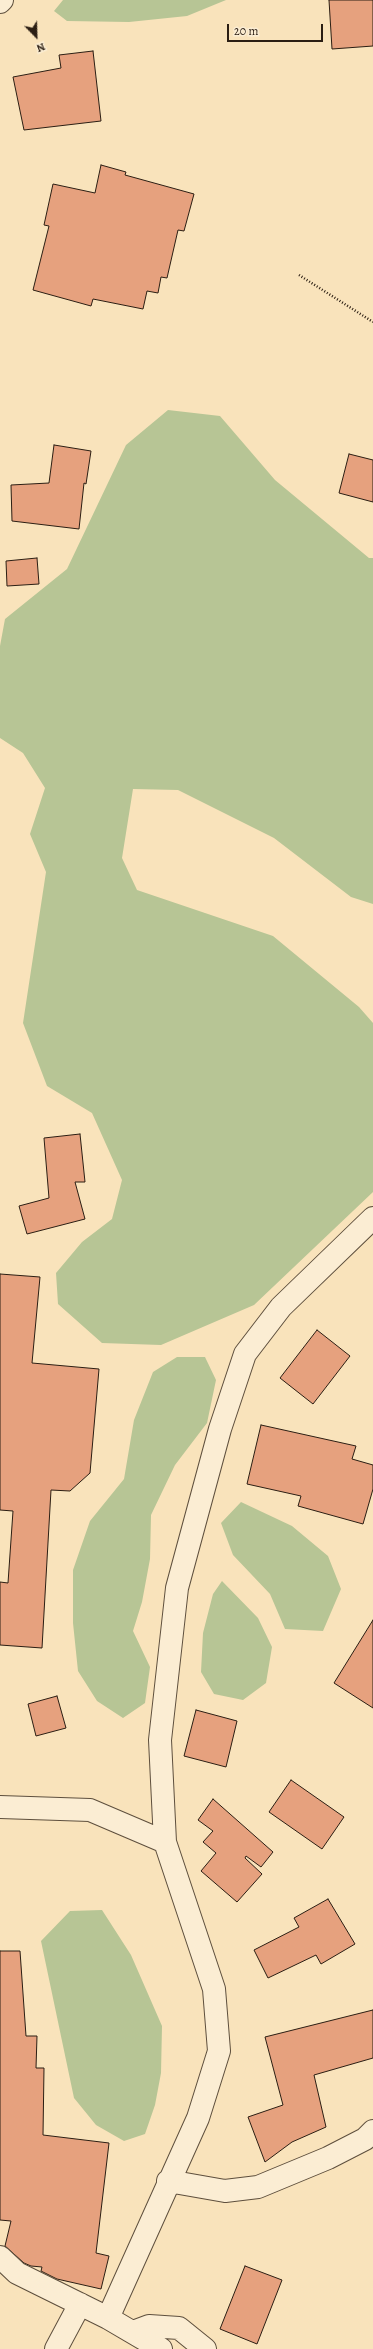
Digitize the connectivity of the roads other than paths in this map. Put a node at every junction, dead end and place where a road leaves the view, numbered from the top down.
1 (373, 1218) edge
2 (0, 1807) edge
3 (165, 1842) junction
4 (373, 2131) edge
5 (168, 2181) junction
6 (0, 2257) edge
7 (80, 2304) junction
8 (108, 2318) junction
9 (132, 2332) junction
10 (56, 2349) edge
11 (161, 2349) edge
12 (204, 2349) edge

1 - 3 street
2 - 3 street
3 - 5 street
4 - 5 street
5 - 8 street
6 - 7 street
7 - 8 street
7 - 10 street
8 - 9 street
9 - 11 street
9 - 12 street

